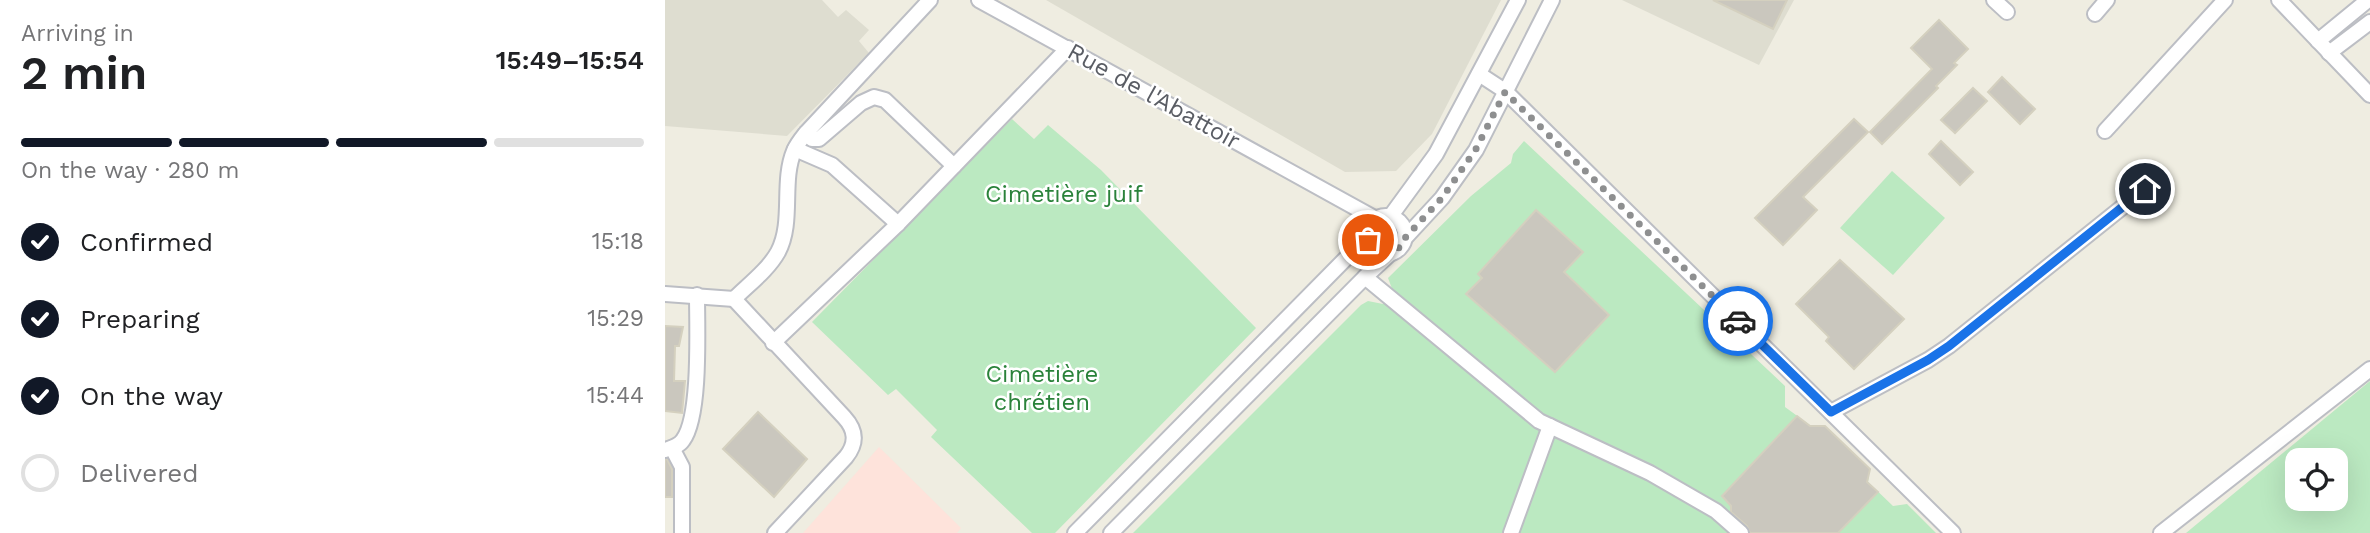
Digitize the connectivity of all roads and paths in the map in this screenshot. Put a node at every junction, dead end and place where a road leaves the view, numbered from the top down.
1 (930, 0) edge
2 (979, 0) edge
3 (1518, 0) edge
4 (1552, 0) edge
5 (1994, 0) edge
6 (2107, 0) edge
7 (2225, 0) edge
8 (2279, 0) edge
9 (2368, 0) edge
10 (2007, 12) dead end
11 (2095, 14) dead end
12 (2370, 22) edge
13 (2318, 41) junction
14 (1068, 48) junction
15 (2329, 53) junction
16 (1479, 74) junction
17 (1505, 92) junction
18 (2370, 95) edge
19 (2105, 131) dead end
20 (806, 133) junction
21 (795, 149) junction
22 (954, 166) junction
23 (2145, 189) dead end
24 (1383, 218) junction
25 (898, 224) junction
26 (1367, 237) junction
27 (1405, 238) junction
28 (1391, 253) junction
29 (1364, 277) junction
30 (665, 294) edge
31 (697, 295) junction
32 (734, 299) junction
33 (773, 343) junction
34 (2370, 369) edge
35 (1831, 412) junction
36 (1550, 426) junction
37 (668, 449) edge
38 (682, 533) edge
39 (775, 533) edge
40 (1075, 533) edge
41 (1111, 533) edge
42 (1511, 533) edge
43 (1741, 533) edge
44 (1953, 533) edge
45 (2161, 533) edge

1 - 20 street
2 - 14 street, Rue de l'Abattoir
3 - 16 street
4 - 17 street
5 - 10 street
6 - 11 street
7 - 19 street
8 - 13 street
9 - 13 street
12 - 15 street
13 - 15 street
14 - 22 street
14 - 24 street, Rue de l'Abattoir
15 - 18 street
16 - 17 street
16 - 24 street
17 - 27 street
17 - 35 street
20 - 21 street
20 - 22 street
21 - 25 street
21 - 32 street
22 - 25 street
23 - 35 street
24 - 26 street
24 - 27 street
25 - 33 street
26 - 28 street
26 - 40 street
27 - 28 street
28 - 29 street
29 - 36 street
29 - 41 street
30 - 31 street
31 - 32 street
31 - 37 street
32 - 33 street
33 - 39 street
34 - 45 street
35 - 44 street
36 - 42 street
36 - 43 street
37 - 38 street

